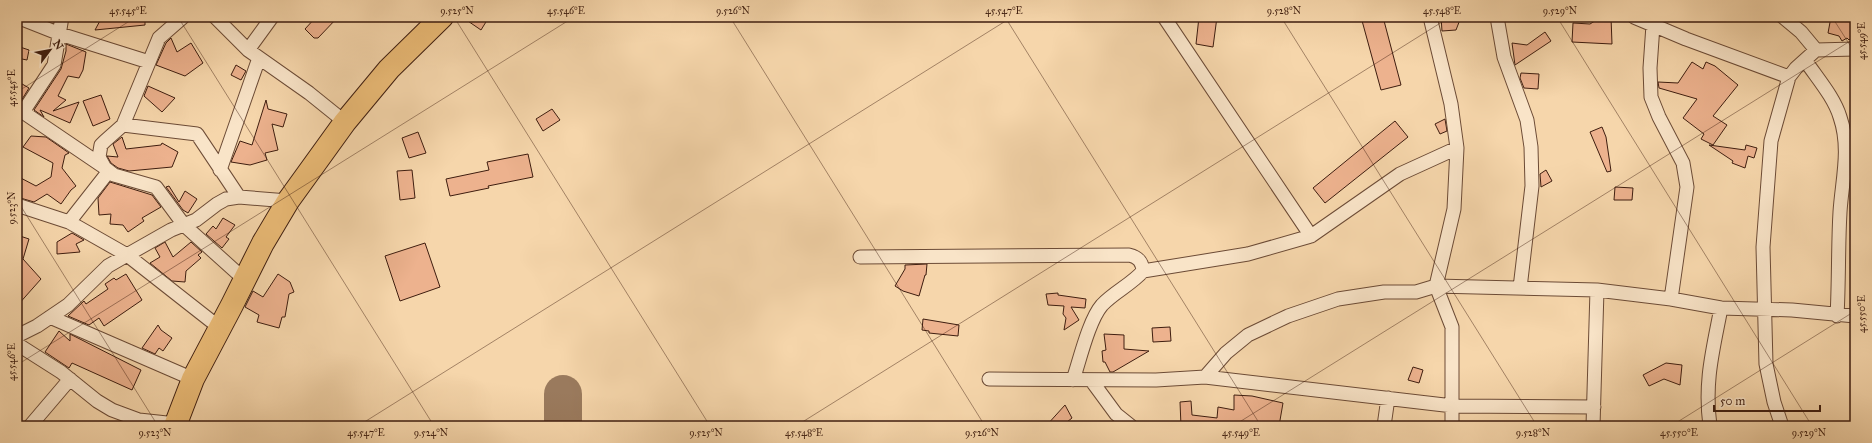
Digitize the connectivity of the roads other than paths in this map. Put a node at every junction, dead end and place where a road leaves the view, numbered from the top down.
1 (17, 17) edge
2 (62, 17) edge
3 (183, 17) edge
4 (215, 17) edge
5 (272, 17) edge
6 (1164, 17) edge
7 (1430, 17) edge
8 (1497, 17) edge
9 (1634, 17) edge
10 (1783, 17) edge
11 (440, 18) edge
12 (1653, 25) junction
13 (60, 34) junction
14 (1855, 49) edge
15 (1816, 50) junction
16 (253, 54) junction
17 (1804, 60) junction
18 (149, 62) junction
19 (1789, 77) junction
20 (20, 110) edge
21 (345, 122) junction
22 (123, 125) junction
23 (1457, 148) junction
24 (107, 169) junction
25 (220, 170) junction
26 (239, 198) junction
27 (288, 201) junction
28 (17, 205) edge
29 (69, 222) junction
30 (184, 225) junction
31 (1311, 236) junction
32 (127, 255) junction
33 (860, 257) dead end
34 (1143, 271) junction
35 (244, 280) junction
36 (1436, 286) junction
37 (1520, 288) junction
38 (1597, 290) junction
39 (1672, 299) junction
40 (1722, 308) junction
41 (1765, 310) junction
42 (1837, 316) junction
43 (1855, 316) edge
44 (50, 317) junction
45 (220, 328) junction
46 (17, 336) edge
47 (17, 344) edge
48 (1205, 377) junction
49 (70, 379) junction
50 (193, 379) junction
51 (989, 379) dead end
52 (1073, 380) junction
53 (1091, 380) junction
54 (1388, 398) junction
55 (1453, 406) junction
56 (1594, 407) junction
57 (175, 425) edge
58 (30, 426) edge
59 (1131, 426) edge
60 (1384, 426) edge
61 (1452, 426) edge
62 (1593, 426) edge
63 (1710, 426) edge
64 (1782, 426) edge

1 - 13 street
2 - 13 street
3 - 18 street
4 - 16 street
5 - 16 street
6 - 31 street
7 - 23 street
8 - 37 street
9 - 12 street
10 - 15 street
11 - 21 highway
12 - 19 street
12 - 39 street
13 - 18 street
13 - 20 street
14 - 15 street
15 - 17 street
16 - 21 street
16 - 25 street
17 - 19 street
17 - 42 street
18 - 22 street
19 - 41 street
20 - 24 street
21 - 27 highway
22 - 24 street
22 - 25 street
23 - 31 street
23 - 36 street
24 - 29 street
24 - 30 street
25 - 26 street
26 - 27 street
26 - 30 street
27 - 35 highway
28 - 29 street
29 - 32 street
30 - 32 street
30 - 35 street
31 - 34 street
32 - 44 street
32 - 45 street
33 - 34 street
34 - 52 street
35 - 45 highway
36 - 37 street
36 - 48 street
36 - 55 street
37 - 38 street
38 - 39 street
38 - 56 street
39 - 40 street
40 - 41 street
40 - 63 street
41 - 42 street
41 - 64 street
42 - 43 street
44 - 46 street
44 - 50 street
45 - 50 highway
47 - 49 street
48 - 53 street
48 - 54 street
49 - 57 street
49 - 58 street
50 - 57 highway
51 - 52 street
52 - 53 street
53 - 59 street
54 - 55 street
54 - 60 street
55 - 56 street
55 - 61 street
56 - 62 street

